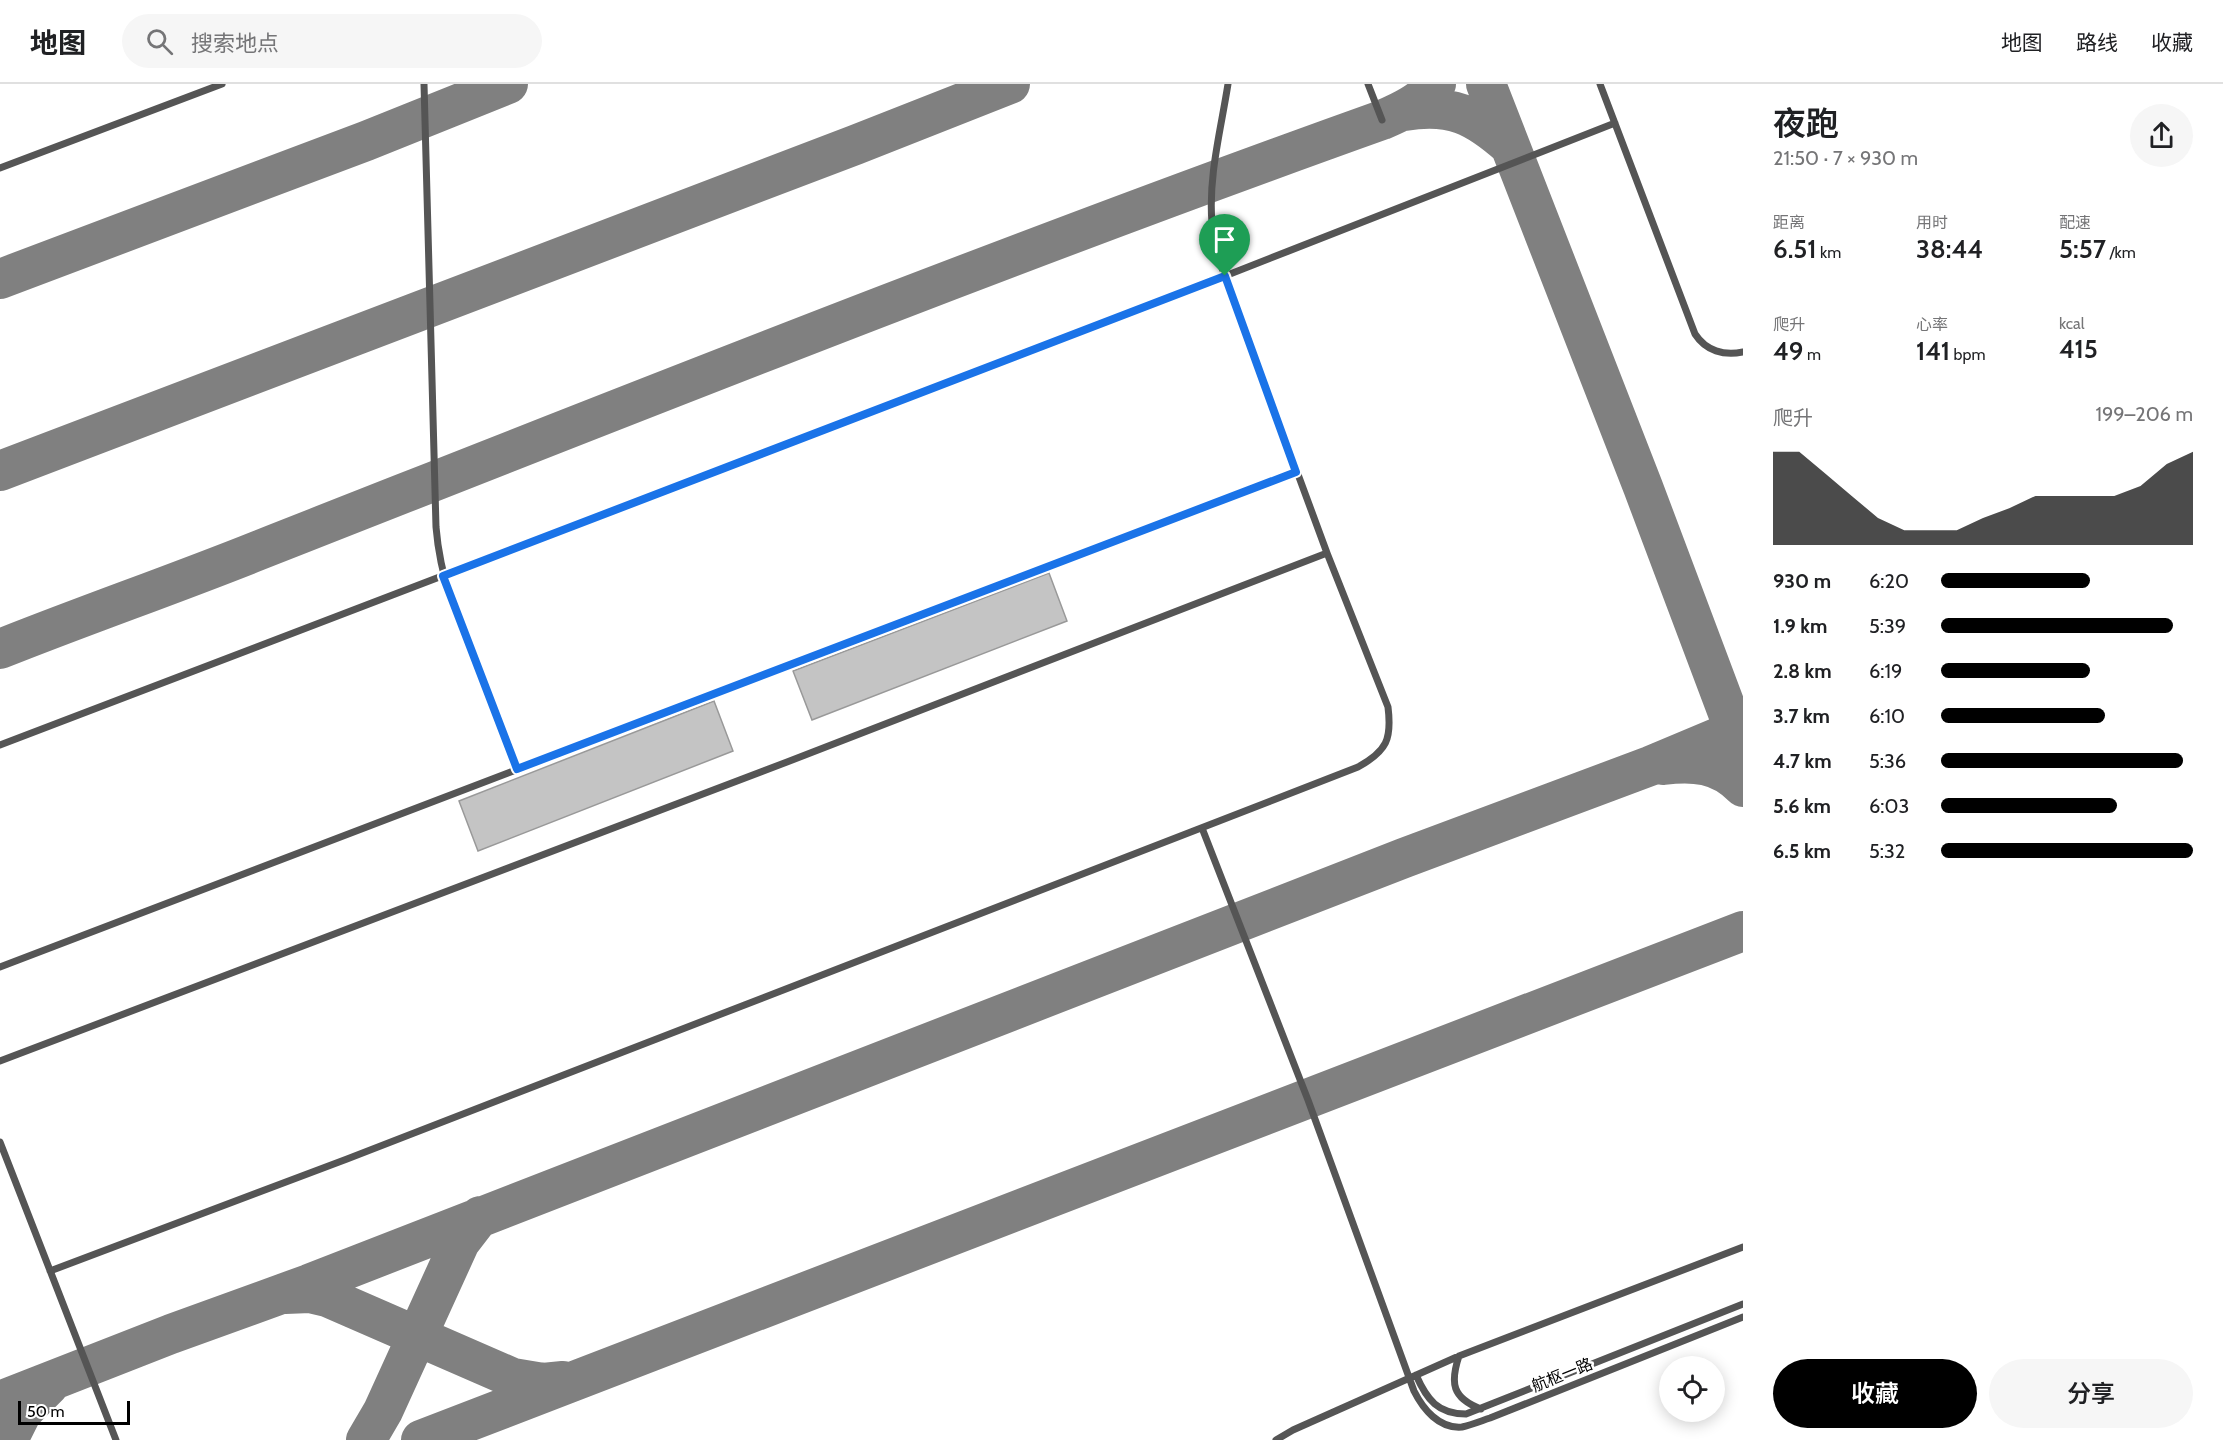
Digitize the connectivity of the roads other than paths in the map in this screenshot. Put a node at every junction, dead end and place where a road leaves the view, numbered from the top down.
1 (222, 84) edge
2 (424, 84) edge
3 (1228, 84) edge
4 (1368, 84) edge
5 (1600, 84) edge
6 (1382, 120) dead end
7 (1615, 123) junction
8 (0, 168) edge
9 (1225, 276) junction
10 (1743, 352) edge
11 (1296, 472) junction
12 (1327, 553) junction
13 (443, 576) junction
14 (0, 745) edge
15 (517, 769) junction
16 (1202, 828) junction
17 (0, 967) edge
18 (0, 1061) edge
19 (0, 1142) edge
20 (1743, 1247) edge
21 (50, 1270) junction
22 (1743, 1304) edge
23 (1743, 1317) edge
24 (1459, 1356) junction
25 (1413, 1377) junction
26 (1481, 1409) junction
27 (116, 1440) edge
28 (1276, 1440) edge

1 - 8 lane
2 - 13 lane
3 - 9 lane
4 - 6 lane
5 - 7 lane
7 - 9 lane
7 - 10 lane
9 - 11 lane
9 - 13 lane
11 - 12 lane
11 - 15 lane
12 - 16 lane
12 - 18 lane
13 - 14 lane
13 - 15 lane
15 - 17 lane
16 - 21 lane
16 - 25 lane
19 - 21 lane
20 - 24 lane
21 - 27 lane
22 - 26 lane, 航枢一路
23 - 25 lane, 航枢一路
24 - 25 lane
24 - 26 lane
25 - 26 lane, 航枢一路
25 - 28 lane

